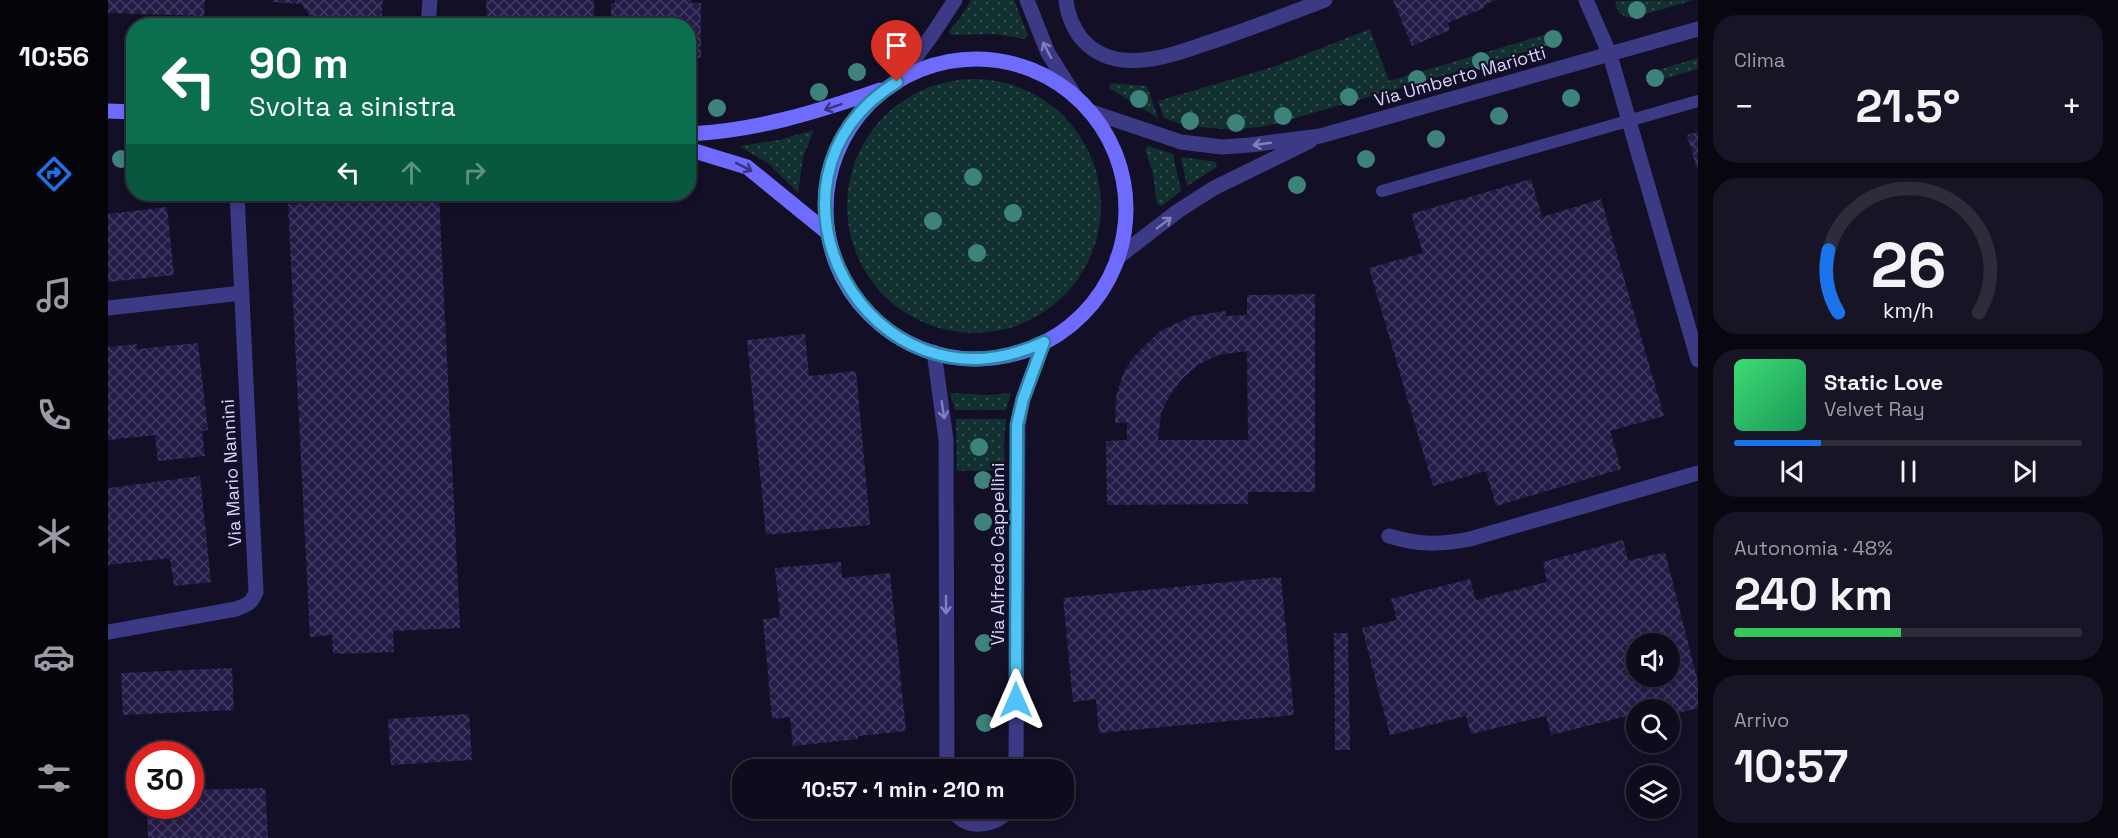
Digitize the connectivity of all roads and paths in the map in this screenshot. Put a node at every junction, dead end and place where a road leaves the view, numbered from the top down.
1 (430, 0) edge
2 (955, 0) edge
3 (1026, 0) edge
4 (1066, 0) edge
5 (1325, 0) edge
6 (1586, 0) edge
7 (429, 18) edge
8 (1698, 29) edge
9 (1610, 55) junction
10 (893, 84) junction
11 (1075, 96) junction
12 (1698, 101) edge
13 (108, 111) edge
14 (1089, 111) junction
15 (126, 112) edge
16 (1629, 122) junction
17 (696, 134) edge
18 (1320, 136) junction
19 (696, 152) edge
20 (1382, 190) dead end
21 (237, 201) edge
22 (828, 233) junction
23 (1117, 258) junction
24 (242, 293) junction
25 (108, 308) edge
26 (1044, 342) junction
27 (934, 352) junction
28 (1698, 360) edge
29 (1698, 474) edge
30 (1389, 536) dead end
31 (108, 632) edge
32 (947, 759) edge
33 (1016, 759) edge
34 (960, 819) edge
35 (1000, 819) edge

1 - 7 street
2 - 10 street
11 -> 3 street
4 - 5 street
6 - 9 street
8 - 9 street, Via Umberto Mariotti
9 - 16 street
9 - 18 street, Via Umberto Mariotti
10 - 11 street
10 -> 17 street
10 - 22 street
11 - 14 street
12 - 16 lane
13 - 15 street
18 -> 14 street, Via Umberto Mariotti
14 - 23 street
16 - 20 lane
16 - 28 street
23 -> 18 street, Via Umberto Mariotti
19 -> 22 street
21 - 24 street, Via Mario Nannini
22 - 27 street
23 - 26 street
24 - 25 street
24 - 31 street, Via Mario Nannini
26 - 27 street
26 - 33 street, Via Alfredo Cappellini
27 -> 32 street
29 - 30 street
34 - 35 street

